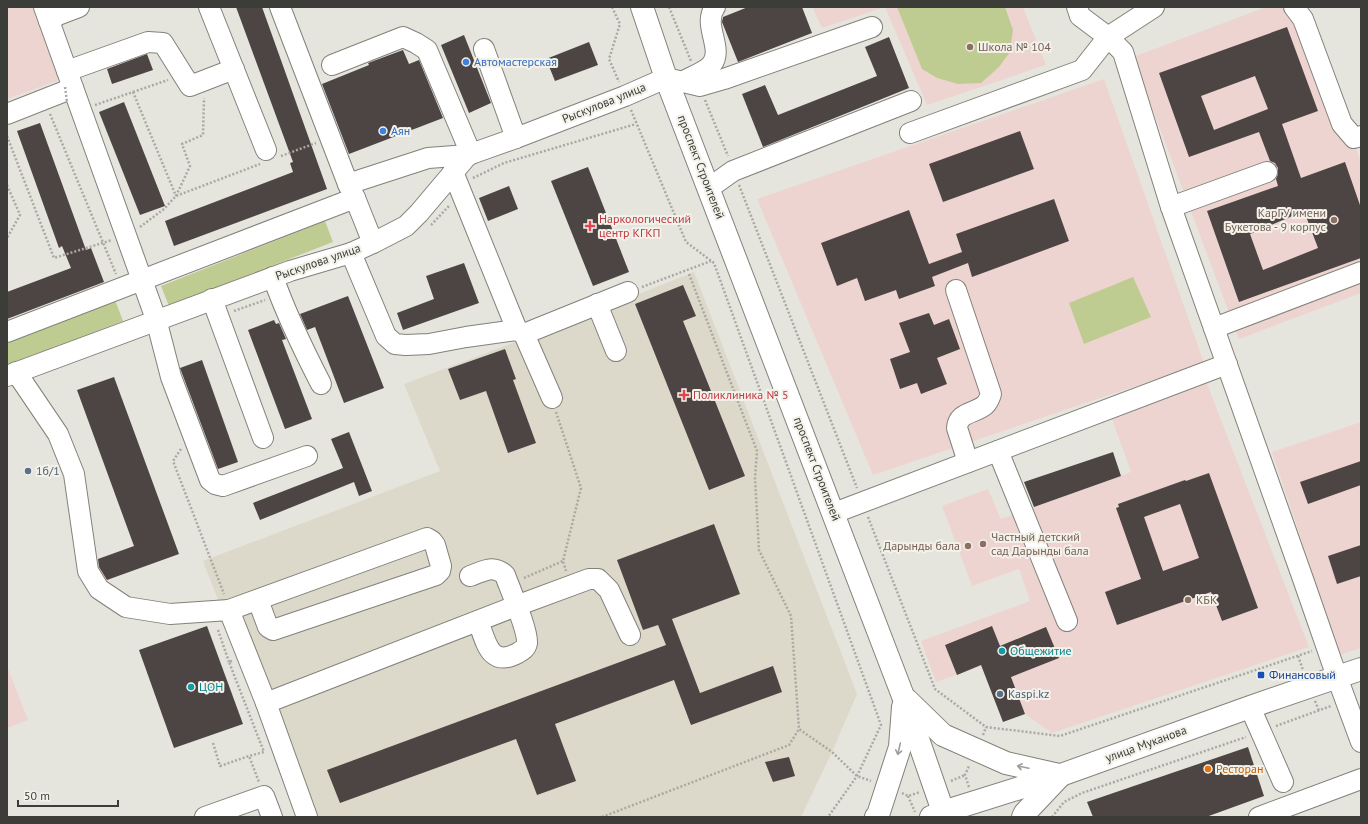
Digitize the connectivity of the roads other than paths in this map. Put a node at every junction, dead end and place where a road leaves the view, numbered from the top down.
1 (79, 7) edge
2 (209, 7) edge
3 (280, 7) edge
4 (642, 7) edge
5 (715, 7) edge
6 (1077, 7) edge
7 (1154, 7) edge
8 (1294, 7) edge
9 (46, 14) edge
10 (872, 27) dead end
11 (1108, 37) junction
12 (484, 50) dead end
13 (332, 65) dead end
14 (234, 69) junction
15 (686, 80) junction
16 (70, 92) junction
17 (910, 101) dead end
18 (7, 114) edge
19 (910, 133) dead end
20 (1361, 136) edge
21 (516, 138) junction
22 (469, 154) junction
23 (270, 156) road end
24 (452, 172) junction
25 (1267, 172) dead end
26 (709, 188) junction
27 (352, 191) junction
28 (1171, 207) junction
29 (373, 243) junction
30 (351, 253) junction
31 (1361, 272) edge
32 (273, 277) junction
33 (142, 281) junction
34 (956, 290) dead end
35 (628, 292) road end
36 (212, 299) junction
37 (597, 304) junction
38 (156, 319) junction
39 (1214, 328) junction
40 (7, 332) edge
41 (520, 332) junction
42 (616, 351) dead end
43 (1227, 364) junction
44 (12, 374) edge
45 (321, 384) dead end
46 (552, 398) road end
47 (263, 438) dead end
48 (998, 451) junction
49 (307, 456) dead end
50 (968, 462) junction
51 (834, 513) junction
52 (470, 576) dead end
53 (258, 600) junction
54 (516, 606) junction
55 (220, 610) junction
56 (478, 621) junction
57 (1067, 621) dead end
58 (630, 635) dead end
59 (1361, 669) edge
60 (1337, 677) junction
61 (903, 696) junction
62 (266, 703) junction
63 (1250, 707) junction
64 (1361, 742) edge
65 (1061, 775) junction
66 (1361, 779) edge
67 (1283, 782) dead end
68 (940, 815) edge
69 (205, 817) edge
70 (272, 817) edge
71 (307, 817) edge
72 (876, 817) edge
73 (1023, 817) edge
74 (1259, 817) edge

1 - 9 street
2 - 14 street
3 - 27 street
4 - 15 main road, проспект Строителей
5 - 15 street
6 - 11 street
7 - 11 street
8 - 20 street
9 - 16 street
10 - 15 street
11 - 19 street
11 - 28 street
12 - 21 street
13 - 22 street
14 - 16 street
14 - 23 street
15 - 21 street, Рыскулова улица
15 - 26 main road, проспект Строителей
16 - 18 street
16 - 33 street
17 - 26 street
21 - 22 street, Рыскулова улица
22 - 24 street, Рыскулова улица
22 - 27 street
24 - 29 street, Рыскулова улица
24 - 41 street
25 - 28 street
26 - 51 main road, проспект Строителей
27 - 29 street
27 - 33 street
28 - 39 street
29 - 30 street, Рыскулова улица
30 - 32 street, Рыскулова улица
30 - 41 street
31 - 39 street
32 - 36 street, Рыскулова улица
32 - 45 street
33 - 38 street
33 - 40 street
34 - 50 street
35 - 37 street
36 - 38 street, Рыскулова улица
36 - 47 street
37 - 41 street
37 - 42 street
38 - 44 street, Рыскулова улица
38 - 49 street
39 - 43 street
41 - 46 street
43 - 48 street
43 - 60 street
44 - 55 street
48 - 50 street
48 - 57 street
50 - 51 street
51 - 61 main road, проспект Строителей
52 - 54 street
53 - 53 street
53 - 55 street
54 - 56 street
54 - 56 street
54 - 58 street
55 - 62 street
56 - 62 street
59 - 60 main road, улица Муканова
60 - 63 main road, улица Муканова
60 - 64 street
65 -> 61 main road
61 - 68 main road, проспект Строителей
61 -> 72 main road
62 - 71 street
63 - 65 main road, улица Муканова
63 - 67 street
65 - 68 main road, улица Муканова
65 - 73 main road
66 - 74 street
69 - 70 street

